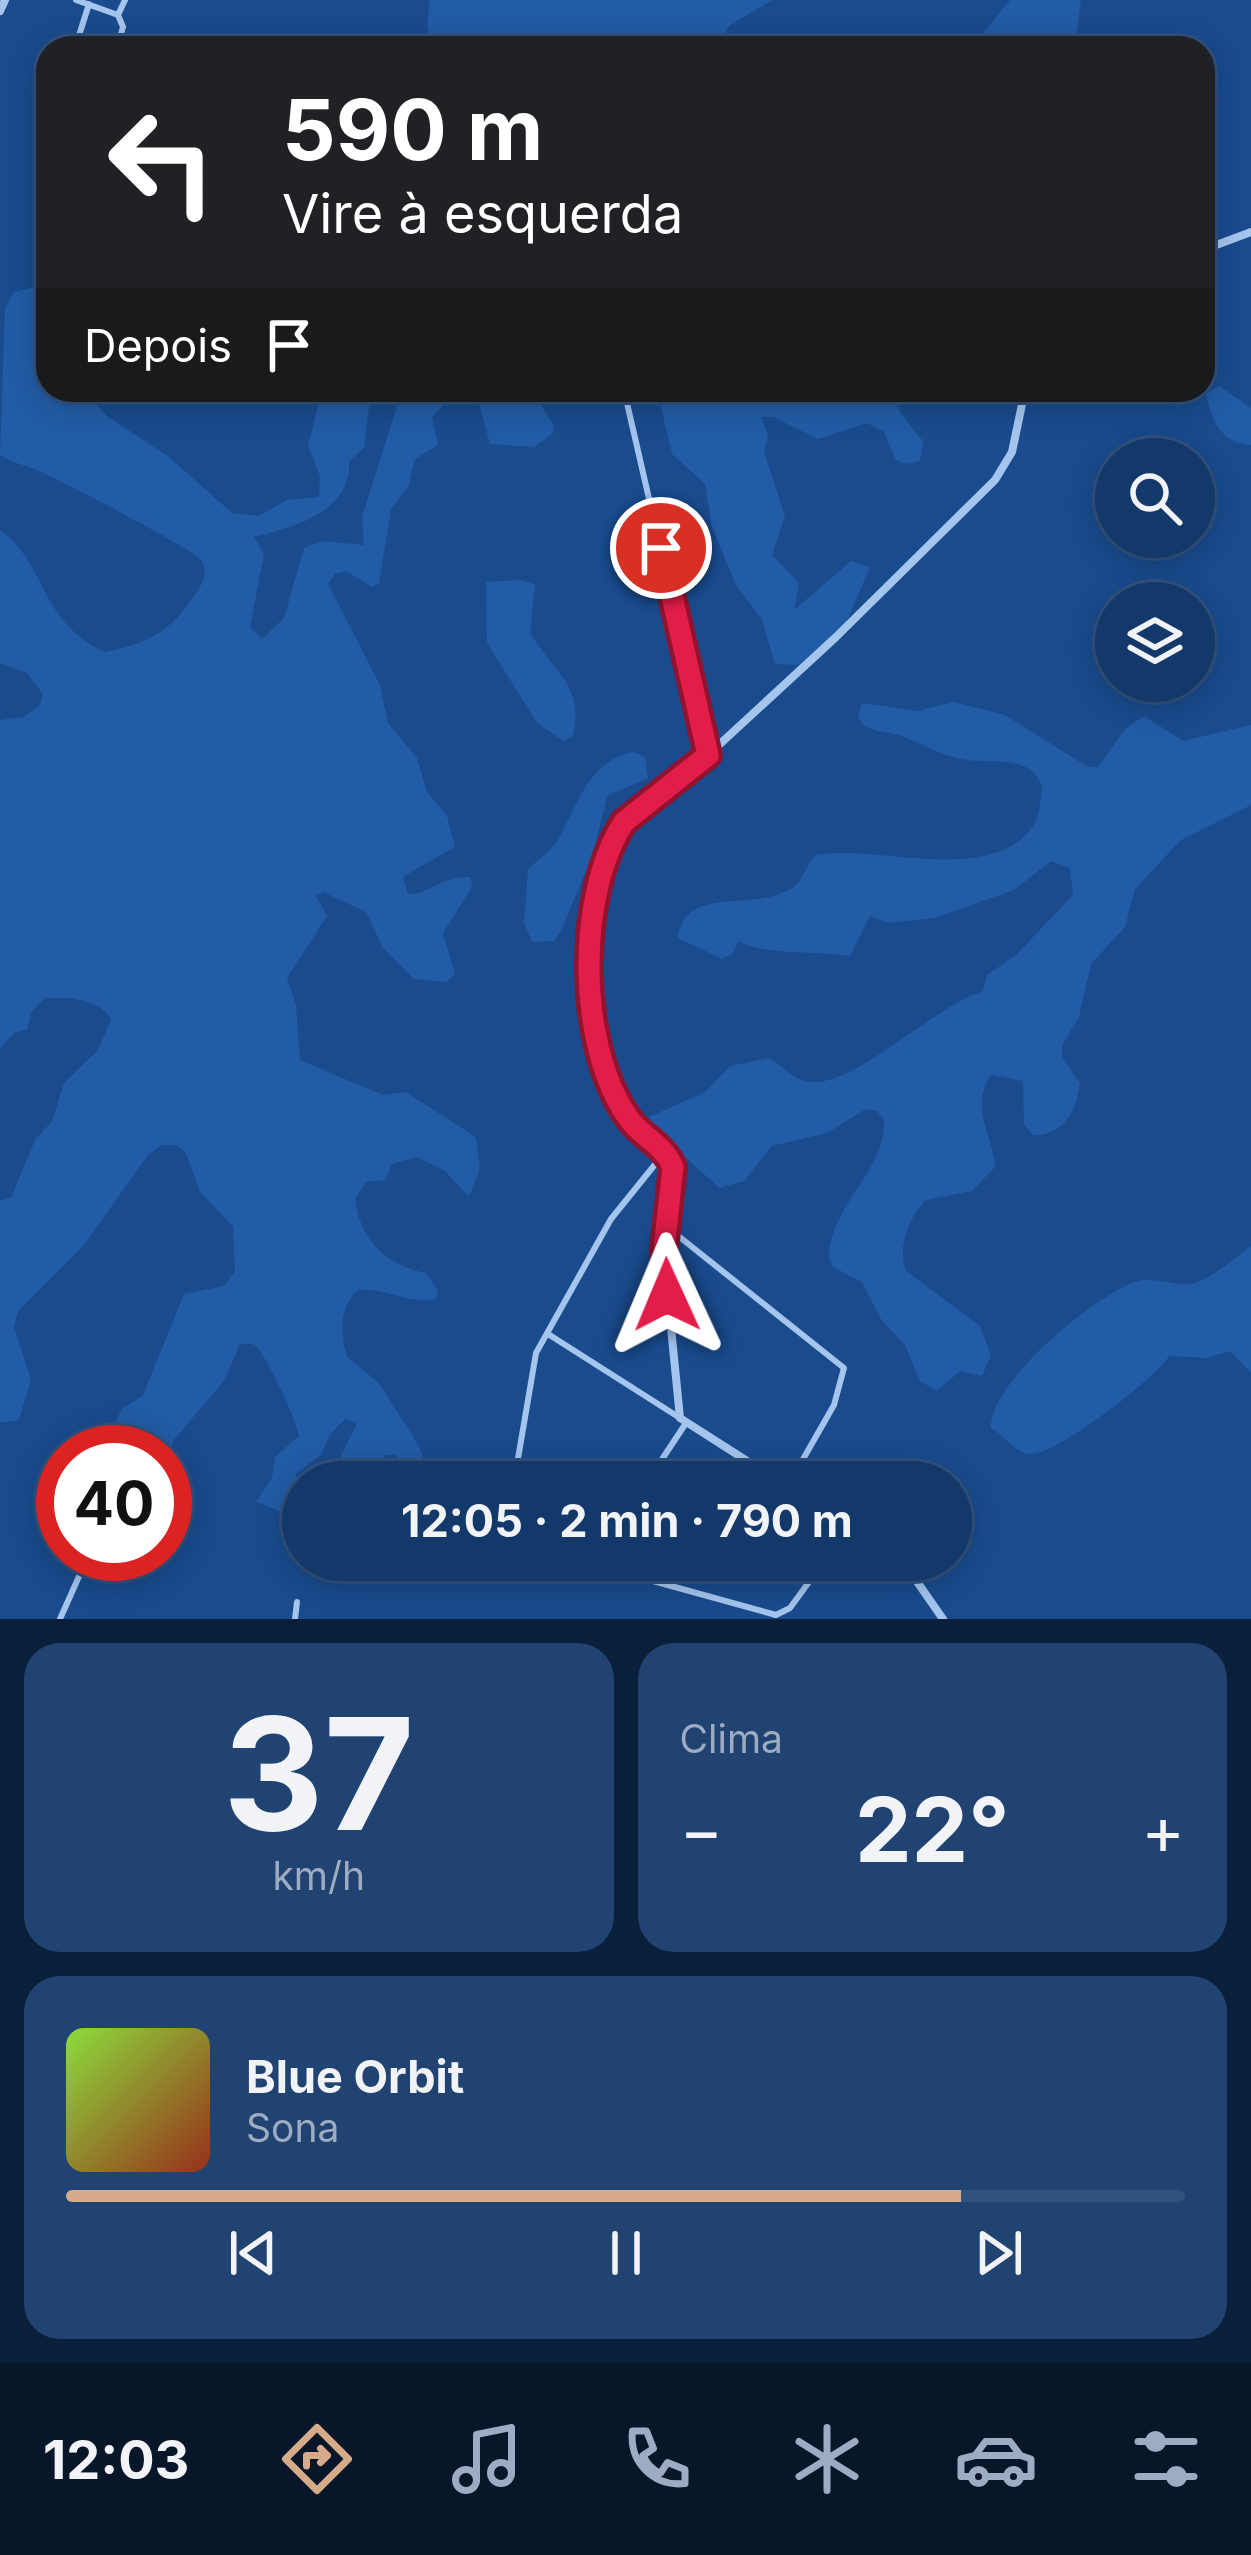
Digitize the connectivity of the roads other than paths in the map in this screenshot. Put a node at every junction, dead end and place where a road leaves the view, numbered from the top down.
1 (5, 0) edge
2 (76, 0) edge
3 (125, 0) edge
4 (89, 4) junction
5 (0, 11) edge
6 (118, 15) junction
7 (78, 36) edge
8 (120, 36) edge
9 (1251, 232) edge
10 (1215, 246) edge
11 (627, 402) edge
12 (1022, 402) edge
13 (708, 755) junction
14 (665, 1152) junction
15 (667, 1227) junction
16 (548, 1334) junction
17 (683, 1421) junction
18 (517, 1461) edge
19 (659, 1461) edge
20 (747, 1461) edge
21 (802, 1461) edge
22 (77, 1581) edge
23 (662, 1581) edge
24 (810, 1581) edge
25 (917, 1581) edge
26 (297, 1602) dead end
27 (60, 1619) edge
28 (295, 1619) edge
29 (944, 1619) edge

1 - 5 street
2 - 4 street
3 - 6 street
4 - 6 street
4 - 7 street
6 - 8 street
9 - 10 street
11 - 13 street
12 - 13 street
13 - 14 street
14 - 15 street
14 - 16 street
15 - 17 street
15 - 21 street
16 - 17 street
16 - 18 street
17 - 19 street
17 - 20 street
22 - 27 street
23 - 24 street
25 - 29 street
26 - 28 street

